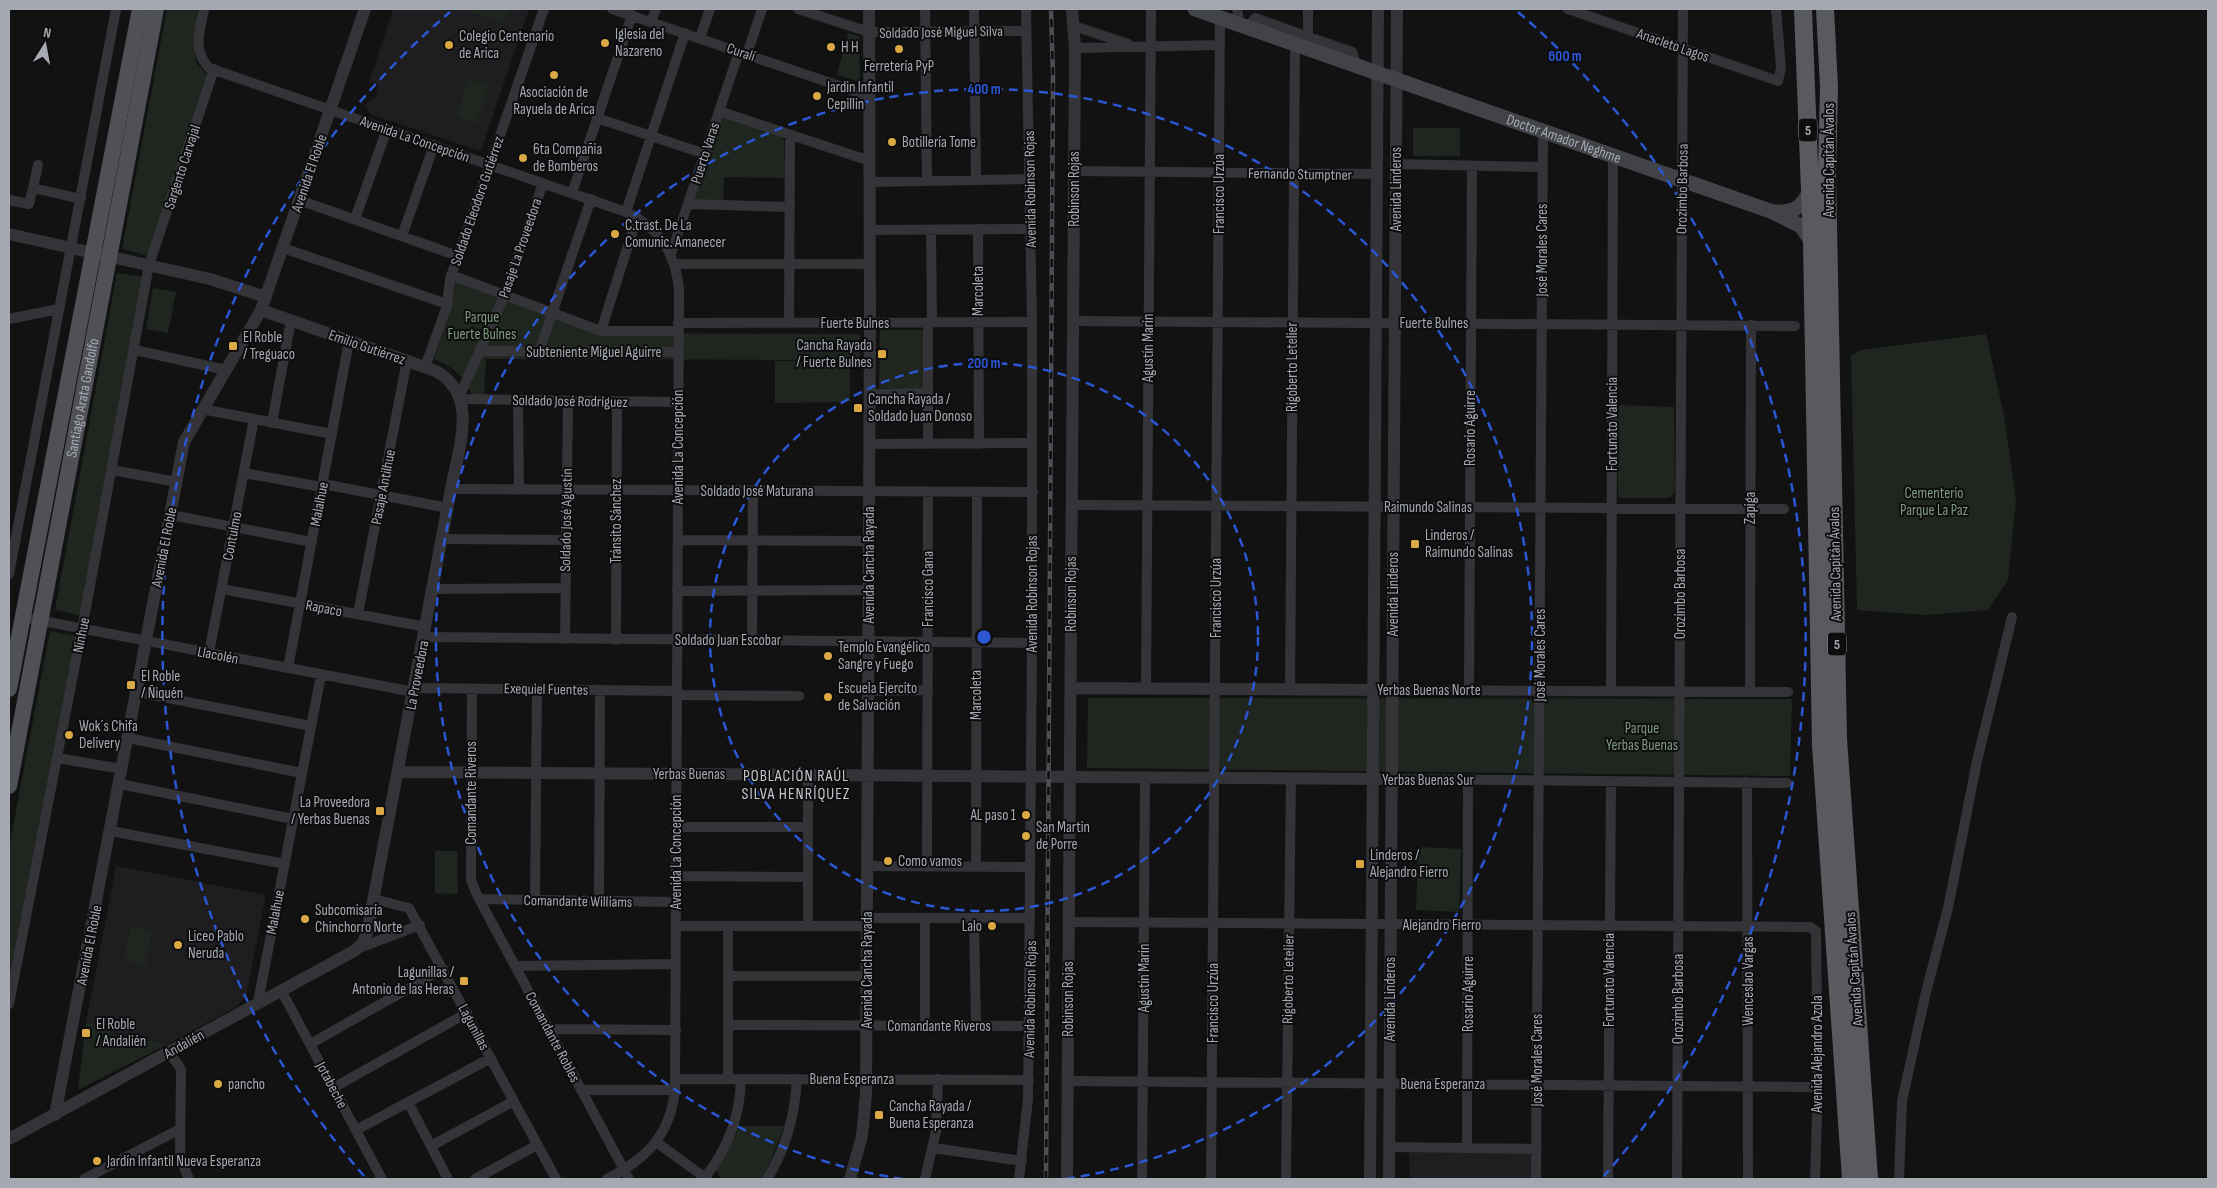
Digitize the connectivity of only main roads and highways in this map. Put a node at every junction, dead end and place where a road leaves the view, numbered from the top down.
1 (140, 9) edge
2 (156, 9) edge
3 (1803, 9) edge
4 (1825, 9) edge
5 (1202, 10) edge
6 (1810, 191) junction
7 (1773, 212) junction
8 (1812, 242) junction
9 (101, 254) junction
10 (9, 689) edge
11 (9, 786) edge
12 (1851, 1179) edge
13 (1869, 1179) edge

1 - 9 main road, Santiago Arata Gandolfo
2 - 9 main road, Santiago Arata Gandolfo
3 - 6 highway, Avenida Capitán Ávalos / 5
4 - 13 highway, Avenida Capitán Ávalos / 5
5 - 7 main road, Doctor Amador Neghme
6 - 7 main road, Doctor Amador Neghme
6 - 8 highway, Avenida Capitán Ávalos / 5
7 - 8 main road, Doctor Amador Neghme
8 - 12 highway, Avenida Capitán Ávalos / 5
9 - 10 main road, Santiago Arata Gandolfo
9 - 11 main road, Santiago Arata Gandolfo

